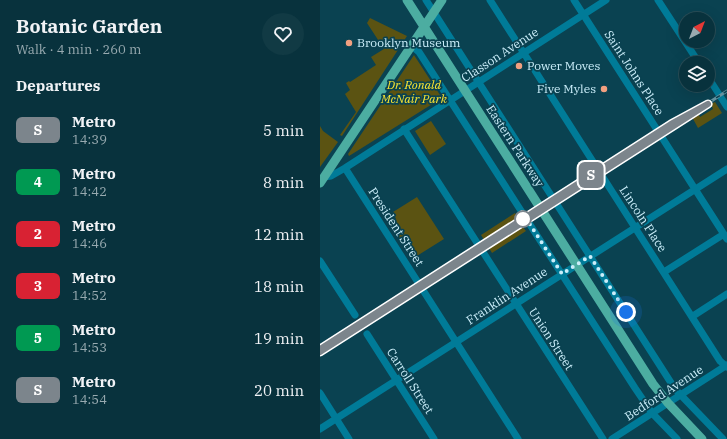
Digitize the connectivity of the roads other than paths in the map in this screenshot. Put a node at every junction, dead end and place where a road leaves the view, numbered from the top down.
1 (407, 0) edge
2 (426, 0) edge
3 (442, 0) edge
4 (490, 0) edge
5 (574, 0) edge
6 (606, 0) edge
7 (658, 0) edge
8 (434, 12) junction
9 (584, 14) junction
10 (424, 27) junction
11 (412, 46) junction
12 (524, 52) junction
13 (694, 56) edge
14 (479, 82) junction
15 (715, 88) edge
16 (465, 91) junction
17 (451, 100) junction
18 (725, 104) edge
19 (404, 130) junction
20 (337, 157) junction
21 (347, 167) junction
22 (727, 169) edge
23 (322, 180) edge
24 (695, 189) junction
25 (636, 227) junction
26 (725, 236) edge
27 (590, 256) junction
28 (320, 261) edge
29 (577, 265) junction
30 (664, 272) junction
31 (562, 274) junction
32 (727, 294) edge
33 (516, 304) junction
34 (355, 316) dead end
35 (693, 316) junction
36 (367, 334) dead end
37 (456, 342) junction
38 (727, 366) edge
39 (396, 380) junction
40 (320, 393) edge
41 (680, 395) junction
42 (668, 403) junction
43 (652, 413) junction
44 (336, 419) junction
45 (320, 429) edge
46 (350, 439) edge
47 (434, 439) edge
48 (518, 439) edge
49 (603, 439) edge
50 (612, 439) edge
51 (677, 439) edge
52 (702, 439) edge
53 (723, 439) edge

1 - 10 main road, Eastern Parkway
2 - 8 street
3 - 8 main road
4 - 12 street, Lincoln Place
5 - 9 street, Saint Johns Place
6 - 9 street, Classon Avenue
7 - 13 street
8 - 10 main road
8 - 14 street
9 - 12 street, Classon Avenue
9 - 24 street, Saint Johns Place
10 - 11 main road
10 - 16 main road, Eastern Parkway
11 - 17 street
11 - 20 main road
12 - 14 street, Classon Avenue
12 - 25 street, Lincoln Place
14 - 16 street, Classon Avenue
14 - 27 street
15 - 18 street
16 - 17 street, Classon Avenue
16 - 29 main road, Eastern Parkway
17 - 19 street, Classon Avenue
17 - 31 street
19 - 21 street, Classon Avenue
19 - 33 street, Union Street
20 - 21 street, President Street
20 - 23 main road
21 - 23 street, Classon Avenue
21 - 37 street, President Street
22 - 24 street, Franklin Avenue
24 - 25 street, Franklin Avenue
24 - 26 street, Saint Johns Place
25 - 27 street, Franklin Avenue
25 - 30 street, Lincoln Place
26 - 30 street
27 - 29 street, Franklin Avenue
27 - 41 street
28 - 34 street
29 - 31 street, Franklin Avenue
29 - 42 main road, Eastern Parkway
30 - 35 street, Lincoln Place
31 - 33 street, Franklin Avenue
31 - 43 street
32 - 35 street
33 - 37 street, Franklin Avenue
33 - 49 street, Union Street
35 - 38 street, Lincoln Place
36 - 39 street, Carroll Street
37 - 39 street, Franklin Avenue
37 - 48 street, President Street
38 - 41 street, Bedford Avenue
39 - 44 street, Franklin Avenue
39 - 47 street, Carroll Street
40 - 44 street
41 - 42 street, Bedford Avenue
41 - 53 street
42 - 43 street, Bedford Avenue
42 - 52 main road, Eastern Parkway
43 - 50 street, Bedford Avenue
43 - 51 street
44 - 45 street, Franklin Avenue
44 - 46 street

